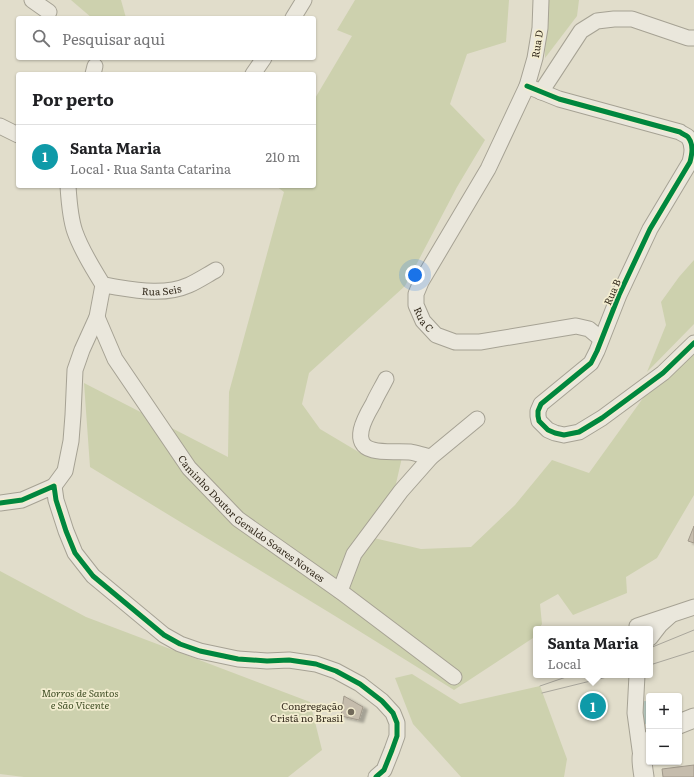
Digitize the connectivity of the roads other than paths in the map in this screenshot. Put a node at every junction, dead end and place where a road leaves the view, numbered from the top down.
1 (32, 0) edge
2 (304, 0) edge
3 (541, 0) edge
4 (50, 12) dead end
5 (294, 16) edge
6 (694, 38) edge
7 (262, 60) edge
8 (254, 72) edge
9 (534, 89) junction
10 (0, 126) edge
11 (16, 134) edge
12 (68, 188) edge
13 (216, 270) dead end
14 (103, 285) junction
15 (97, 317) junction
16 (601, 339) junction
17 (694, 343) edge
18 (386, 379) dead end
19 (476, 420) dead end
20 (431, 457) junction
21 (54, 486) junction
22 (0, 503) edge
23 (340, 591) junction
24 (694, 607) edge
25 (670, 615) junction
26 (637, 626) dead end
27 (653, 634) edge
28 (454, 676) dead end
29 (637, 678) edge
30 (694, 718) edge
31 (682, 723) edge
32 (645, 749) edge
33 (380, 773) edge
34 (644, 777) edge

1 - 4 street
2 - 5 street
3 - 9 street, Rua D
6 - 9 street
7 - 8 street
9 - 16 street, Rua B
9 - 16 street, Rua C
10 - 11 street
12 - 14 street
13 - 14 street, Rua Seis
14 - 15 street
15 - 21 street
15 - 23 street, Caminho Doutor Geraldo Soares Novaes
16 - 17 street, Rua B
18 - 20 street
19 - 20 street
20 - 23 street
21 - 22 street
21 - 33 street
23 - 28 street, Caminho Doutor Geraldo Soares Novaes
24 - 25 street
25 - 26 street
25 - 27 street
29 - 32 street
30 - 31 street
32 - 34 street

